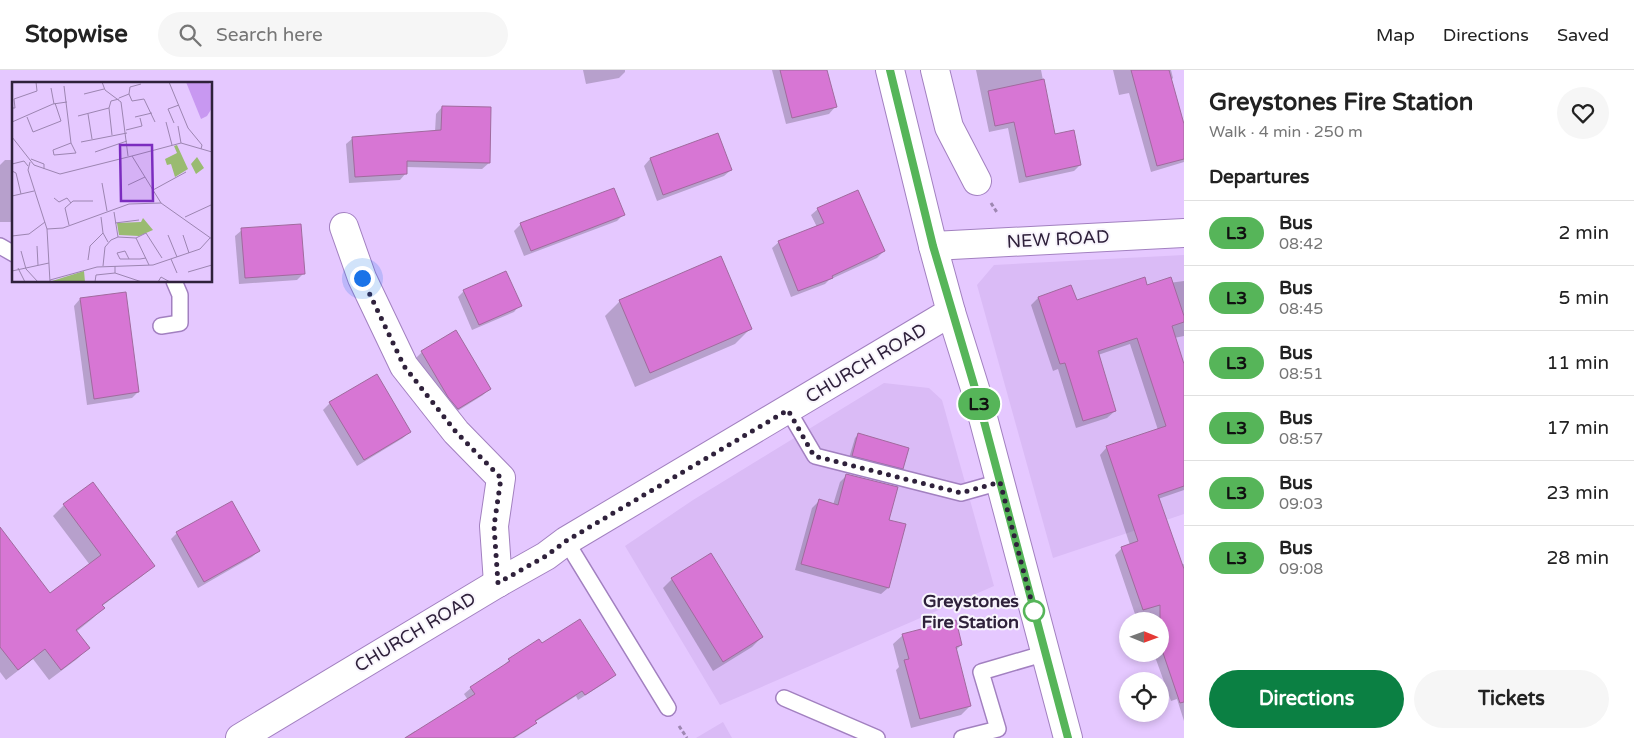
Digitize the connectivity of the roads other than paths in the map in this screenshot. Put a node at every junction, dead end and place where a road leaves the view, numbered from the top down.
1 (890, 70) edge
2 (935, 70) edge
3 (977, 181) road end
4 (344, 227) dead end
5 (1184, 233) edge
6 (0, 246) edge
7 (933, 246) junction
8 (12, 253) edge
9 (174, 282) edge
10 (951, 312) junction
11 (161, 326) dead end
12 (788, 410) junction
13 (1000, 482) junction
14 (566, 541) junction
15 (498, 583) junction
16 (1046, 652) junction
17 (784, 698) dead end
18 (668, 708) dead end
19 (240, 738) edge
20 (877, 738) edge
21 (962, 738) edge
22 (1068, 738) edge

1 - 7 street
2 - 3 street
4 - 15 street
5 - 7 street, NEW ROAD
6 - 8 lane
7 - 10 street
9 - 11 lane
10 - 12 street, CHURCH ROAD
10 - 13 street
12 - 13 lane
12 - 14 street, CHURCH ROAD
13 - 16 street
14 - 15 street, CHURCH ROAD
14 - 18 lane
15 - 19 street, CHURCH ROAD
16 - 21 lane
16 - 22 street
17 - 20 lane

